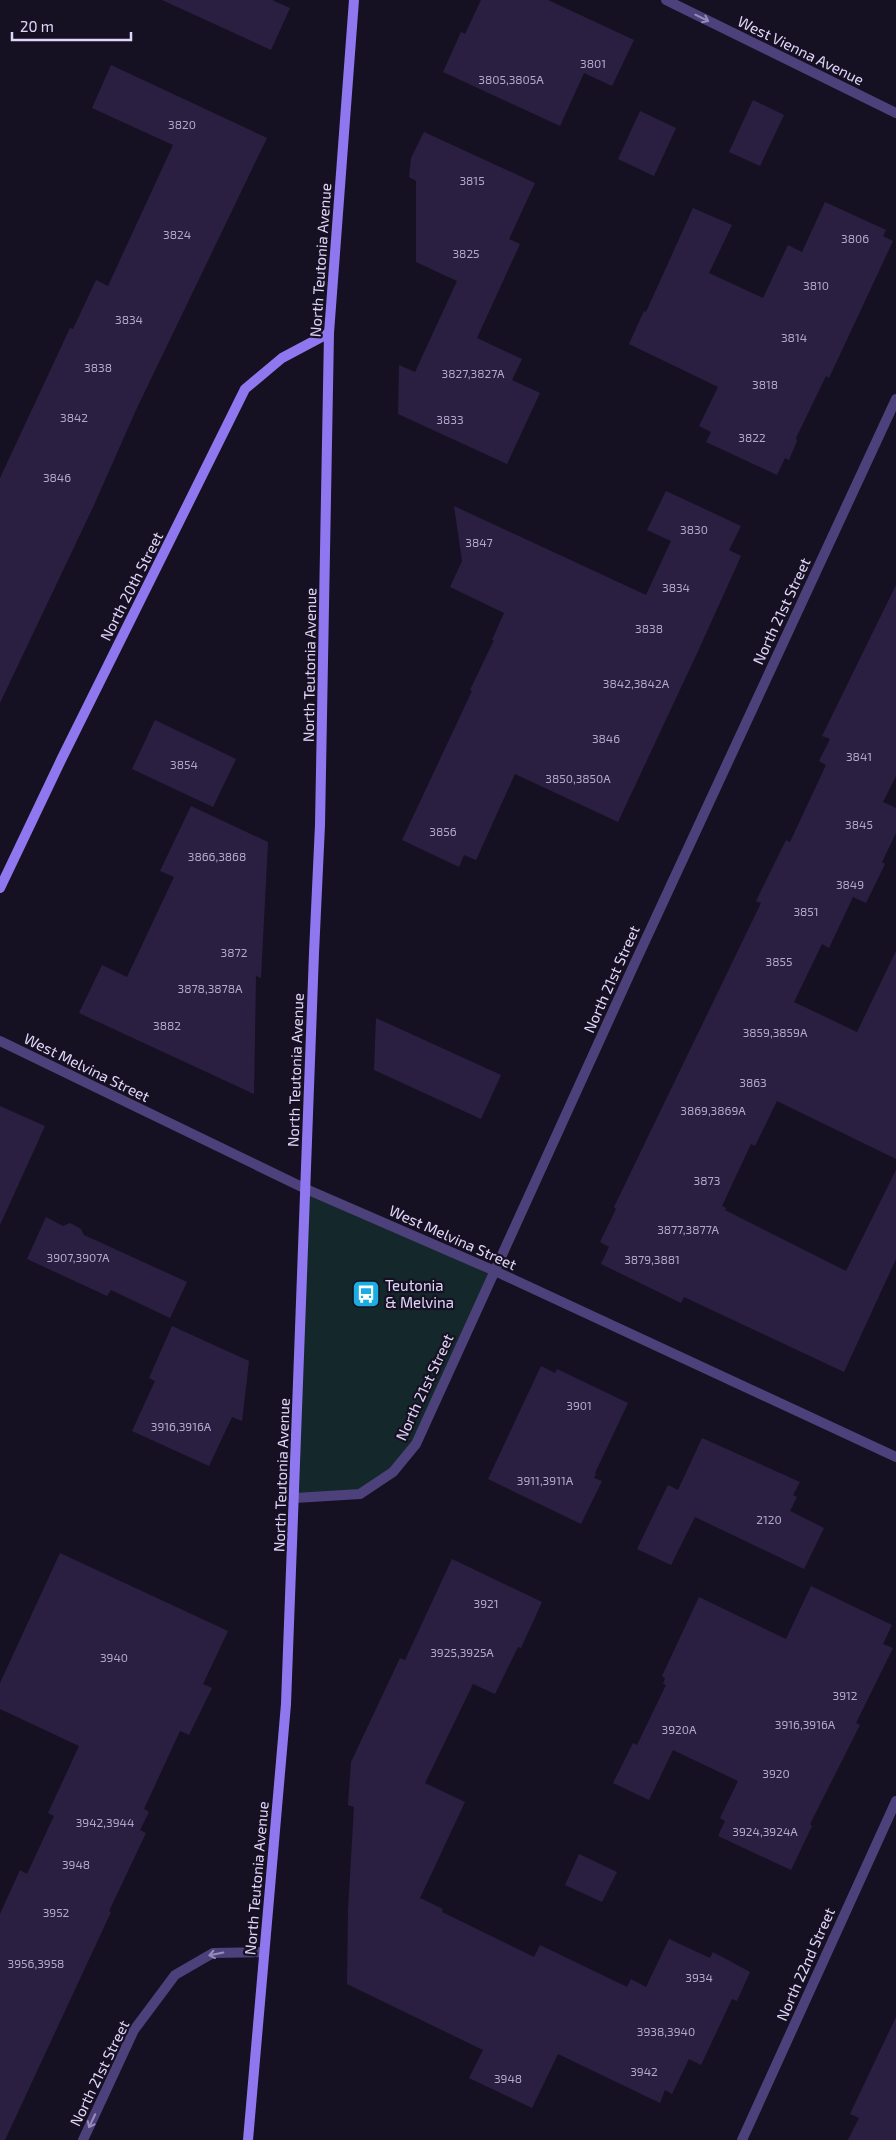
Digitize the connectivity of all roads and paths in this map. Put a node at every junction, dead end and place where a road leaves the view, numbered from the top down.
1 (354, 0) edge
2 (666, 0) edge
3 (896, 113) edge
4 (329, 333) junction
5 (896, 398) edge
6 (0, 888) edge
7 (0, 1041) edge
8 (306, 1189) junction
9 (495, 1271) junction
10 (896, 1457) edge
11 (295, 1498) junction
12 (896, 1801) edge
13 (264, 1952) junction
14 (83, 2140) edge
15 (248, 2140) edge
16 (742, 2140) edge

1 - 4 main road, North Teutonia Avenue
2 -> 3 street, West Vienna Avenue
4 - 6 main road, North 20th Street
4 - 8 main road, North Teutonia Avenue
5 - 9 street, North 21st Street
7 - 8 street, West Melvina Street
8 - 9 street, West Melvina Street
8 - 11 main road, North Teutonia Avenue
9 - 10 street, West Melvina Street
9 - 11 street, North 21st Street
11 - 13 main road, North Teutonia Avenue
12 - 16 street, North 22nd Street
13 -> 14 street, North 21st Street
13 - 15 main road, North Teutonia Avenue

